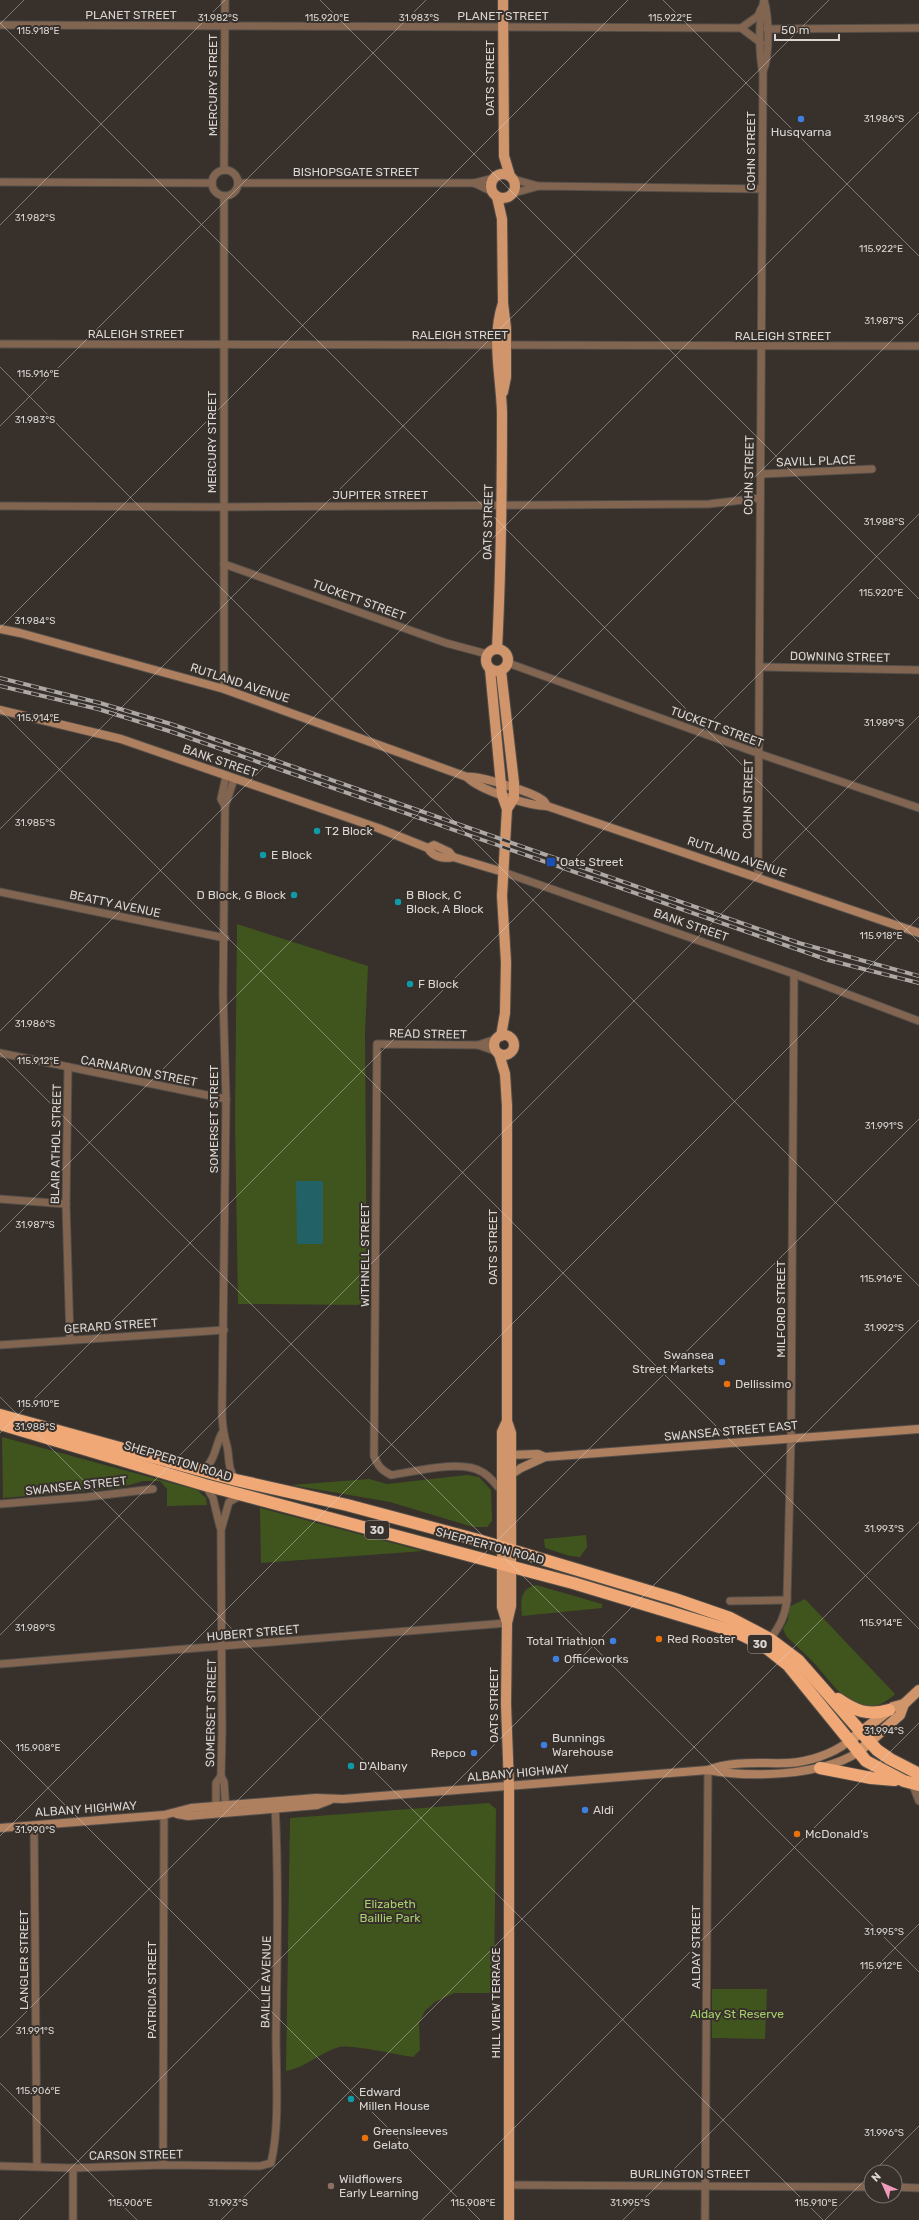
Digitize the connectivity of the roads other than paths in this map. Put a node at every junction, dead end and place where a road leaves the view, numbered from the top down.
1 (225, 0) edge
2 (503, 0) edge
3 (764, 0) edge
4 (761, 9) junction
5 (224, 25) junction
6 (0, 26) edge
7 (503, 27) junction
8 (741, 28) junction
9 (919, 28) edge
10 (767, 29) junction
11 (761, 42) junction
12 (763, 74) junction
13 (504, 156) junction
14 (224, 170) junction
15 (496, 177) junction
16 (511, 177) junction
17 (0, 182) edge
18 (212, 183) junction
19 (238, 183) junction
20 (474, 183) junction
21 (539, 186) junction
22 (762, 189) junction
23 (495, 194) junction
24 (511, 195) junction
25 (224, 196) junction
26 (502, 219) junction
27 (0, 344) edge
28 (224, 345) junction
29 (502, 346) junction
30 (919, 346) edge
31 (761, 347) junction
32 (872, 470) dead end
33 (760, 474) junction
34 (760, 498) junction
35 (501, 505) junction
36 (0, 506) edge
37 (223, 507) junction
38 (224, 564) junction
39 (0, 629) edge
40 (492, 651) junction
41 (760, 667) junction
42 (500, 668) junction
43 (919, 670) edge
44 (224, 689) junction
45 (0, 710) edge
46 (760, 754) junction
47 (230, 777) junction
48 (502, 790) junction
49 (514, 793) junction
50 (919, 808) edge
51 (507, 809) junction
52 (503, 872) junction
53 (758, 877) junction
54 (0, 892) edge
55 (919, 933) edge
56 (225, 938) junction
57 (794, 974) junction
58 (919, 1021) edge
59 (502, 1038) junction
60 (377, 1044) joint
61 (478, 1045) junction
62 (0, 1053) edge
63 (497, 1053) junction
64 (510, 1053) junction
65 (68, 1067) junction
66 (505, 1074) junction
67 (226, 1099) junction
68 (0, 1199) edge
69 (66, 1204) junction
70 (224, 1330) junction
71 (70, 1340) junction
72 (0, 1345) edge
73 (0, 1415) edge
74 (0, 1424) edge
75 (919, 1429) edge
76 (222, 1433) junction
77 (791, 1438) junction
78 (506, 1455) junction
79 (545, 1457) junction
80 (202, 1470) junction
81 (512, 1474) junction
82 (236, 1480) junction
83 (205, 1485) junction
84 (153, 1489) dead end
85 (502, 1491) junction
86 (242, 1495) junction
87 (0, 1504) edge
88 (221, 1530) junction
89 (506, 1548) junction
90 (506, 1564) junction
91 (787, 1600) junction
92 (730, 1601) dead end
93 (507, 1623) junction
94 (770, 1639) junction
95 (223, 1646) junction
96 (0, 1664) edge
97 (824, 1689) junction
98 (919, 1690) edge
99 (904, 1704) junction
100 (889, 1710) junction
101 (866, 1737) junction
102 (848, 1742) junction
103 (857, 1753) junction
104 (820, 1768) junction
105 (708, 1770) junction
106 (221, 1776) junction
107 (913, 1780) edge
108 (509, 1786) junction
109 (919, 1801) edge
110 (275, 1805) junction
111 (226, 1809) junction
112 (216, 1810) junction
113 (164, 1815) junction
114 (34, 1825) junction
115 (0, 1828) edge
116 (271, 2163) joint
117 (163, 2165) junction
118 (0, 2166) edge
119 (37, 2166) junction
120 (73, 2168) junction
121 (509, 2184) junction
122 (705, 2186) junction
123 (863, 2187) edge
124 (903, 2187) edge
125 (919, 2188) edge
126 (73, 2220) edge
127 (509, 2220) edge
128 (705, 2220) edge

1 - 5 street, MERCURY STREET
2 - 7 main road, OATS STREET
3 - 4 street, COHN STREET
3 - 10 street, COHN STREET
4 - 8 street
4 - 11 street, COHN STREET
5 - 6 street, PLANET STREET
5 - 7 street, PLANET STREET
5 - 14 street, MERCURY STREET
7 - 8 street, PLANET STREET
7 - 13 main road, OATS STREET
8 - 11 street
9 - 10 street
10 - 12 street, COHN STREET
11 - 12 street, COHN STREET
12 - 22 street, COHN STREET
13 - 15 main road, OATS STREET
13 - 16 main road, OATS STREET
14 - 18 street
14 - 19 street
15 - 16 main road
15 - 20 street, BISHOPSGATE STREET
15 - 23 main road
16 - 21 street
16 - 24 main road
17 - 18 street
18 - 25 street
19 - 20 street, BISHOPSGATE STREET
19 - 25 street
20 - 23 street, BISHOPSGATE STREET
21 - 22 street
21 - 24 street
22 - 31 street, COHN STREET
23 - 24 main road
23 - 26 main road, OATS STREET
24 - 26 main road, OATS STREET
25 - 28 street, MERCURY STREET
26 - 29 main road, OATS STREET
27 - 28 street, RALEIGH STREET
28 - 29 street, RALEIGH STREET
28 - 37 street, MERCURY STREET
29 - 31 street, RALEIGH STREET
29 - 35 main road, OATS STREET
30 - 31 street, RALEIGH STREET
31 - 33 street, COHN STREET
32 - 33 street, SAVILL PLACE
33 - 34 street, COHN STREET
34 - 35 street, JUPITER STREET
34 - 41 street, COHN STREET
35 - 37 street, JUPITER STREET
35 - 40 main road, OATS STREET
36 - 37 street, JUPITER STREET
37 - 38 street, MERCURY STREET
38 - 40 street, TUCKETT STREET
38 - 44 street, MERCURY STREET
39 - 44 street, RUTLAND AVENUE
40 - 42 main road, OATS STREET
40 - 42 main road
41 - 43 street, DOWNING STREET
41 - 46 street, COHN STREET
42 - 46 street, TUCKETT STREET
42 - 48 main road
42 - 49 main road
44 - 48 street, RUTLAND AVENUE
45 - 47 street, BANK STREET
46 - 50 street, TUCKETT STREET
46 - 53 street, COHN STREET
47 - 52 street, BANK STREET
47 - 56 street, SOMERSET STREET
48 - 49 street, RUTLAND AVENUE
48 - 51 main road
49 - 51 main road
49 - 53 street, RUTLAND AVENUE
51 - 52 main road
52 - 57 street, BANK STREET
52 - 59 main road
53 - 55 street, RUTLAND AVENUE
54 - 56 street, BEATTY AVENUE
56 - 67 street, SOMERSET STREET
57 - 58 street, BANK STREET
57 - 77 street, MILFORD STREET
59 - 61 street, READ STREET
59 - 63 main road
59 - 64 main road, OATS STREET
60 - 61 street, READ STREET
60 - 85 street, WITHNELL STREET
61 - 63 street, READ STREET
62 - 65 street, CARNARVON STREET
63 - 64 main road
63 - 66 main road, OATS STREET
64 - 66 main road, OATS STREET
65 - 67 street, CARNARVON STREET
65 - 69 street, BLAIR ATHOL STREET
66 - 78 main road, OATS STREET
67 - 70 street, SOMERSET STREET
68 - 69 street
69 - 71 street, BLAIR ATHOL STREET
70 - 71 street, GERARD STREET
70 - 76 street, SOMERSET STREET
71 - 72 street, GERARD STREET
73 - 80 highway, SHEPPERTON ROAD / 30
74 - 83 highway, SHEPPERTON ROAD / 30
75 - 77 street, SWANSEA STREET EAST
76 - 80 street, SOMERSET STREET
76 - 82 street, SOMERSET STREET
77 - 79 street, SWANSEA STREET EAST
77 - 91 street, MILFORD STREET
78 - 79 street, SWANSEA STREET EAST
78 - 81 main road, OATS STREET
78 - 85 main road, OATS STREET
79 - 81 street, SWANSEA STREET EAST
80 - 82 highway, SHEPPERTON ROAD / 30
81 - 89 main road, OATS STREET
82 - 89 highway, SHEPPERTON ROAD / 30
83 - 86 highway, SHEPPERTON ROAD / 30
83 - 88 street, SOMERSET STREET
84 - 87 street, SWANSEA STREET
85 - 89 main road, OATS STREET
86 - 88 street, SOMERSET STREET
86 - 90 highway, SHEPPERTON ROAD / 30
88 - 95 street, SOMERSET STREET
89 - 90 main road, OATS STREET
89 - 94 highway, SHEPPERTON ROAD / 30
90 - 93 main road, OATS STREET
90 - 102 highway, SHEPPERTON ROAD / 30
91 - 92 street
91 - 94 street, MILFORD STREET
93 - 95 street, HUBERT STREET
93 - 108 main road, OATS STREET
94 - 97 highway, SHEPPERTON ROAD / 30
95 - 96 street, HUBERT STREET
95 - 106 street, SOMERSET STREET
97 - 100 highway
97 - 101 highway, SHEPPERTON ROAD / 30
98 - 99 main road
99 - 100 main road
99 - 101 main road
100 - 101 main road
101 - 102 main road
101 - 103 main road
101 - 107 highway, SHEPPERTON ROAD / 30
102 - 103 highway, SHEPPERTON ROAD / 30
102 - 105 street, ALBANY HIGHWAY
103 - 104 street, ALBANY HIGHWAY
103 - 107 highway, SHEPPERTON ROAD / 30
104 - 105 street, ALBANY HIGHWAY
104 - 107 highway
105 - 108 street, ALBANY HIGHWAY
105 - 122 street, ALDAY STREET
106 - 111 street, SOMERSET STREET
106 - 112 street, SOMERSET STREET
107 - 109 street
108 - 110 street, ALBANY HIGHWAY
108 - 121 main road, HILL VIEW TERRACE
110 - 111 street, ALBANY HIGHWAY
110 - 116 street, BAILLIE AVENUE
111 - 112 street, ALBANY HIGHWAY
112 - 113 street, ALBANY HIGHWAY
113 - 114 street, ALBANY HIGHWAY
113 - 117 street, PATRICIA STREET
114 - 115 street, ALBANY HIGHWAY
114 - 119 street, LANGLER STREET
116 - 117 street, CARSON STREET
117 - 120 street, CARSON STREET
118 - 119 street, CARSON STREET
119 - 120 street, CARSON STREET
120 - 126 street
121 - 122 street, BURLINGTON STREET
121 - 127 main road, HILL VIEW TERRACE
122 - 123 street, BURLINGTON STREET
122 - 128 street, ALDAY STREET
124 - 125 street

